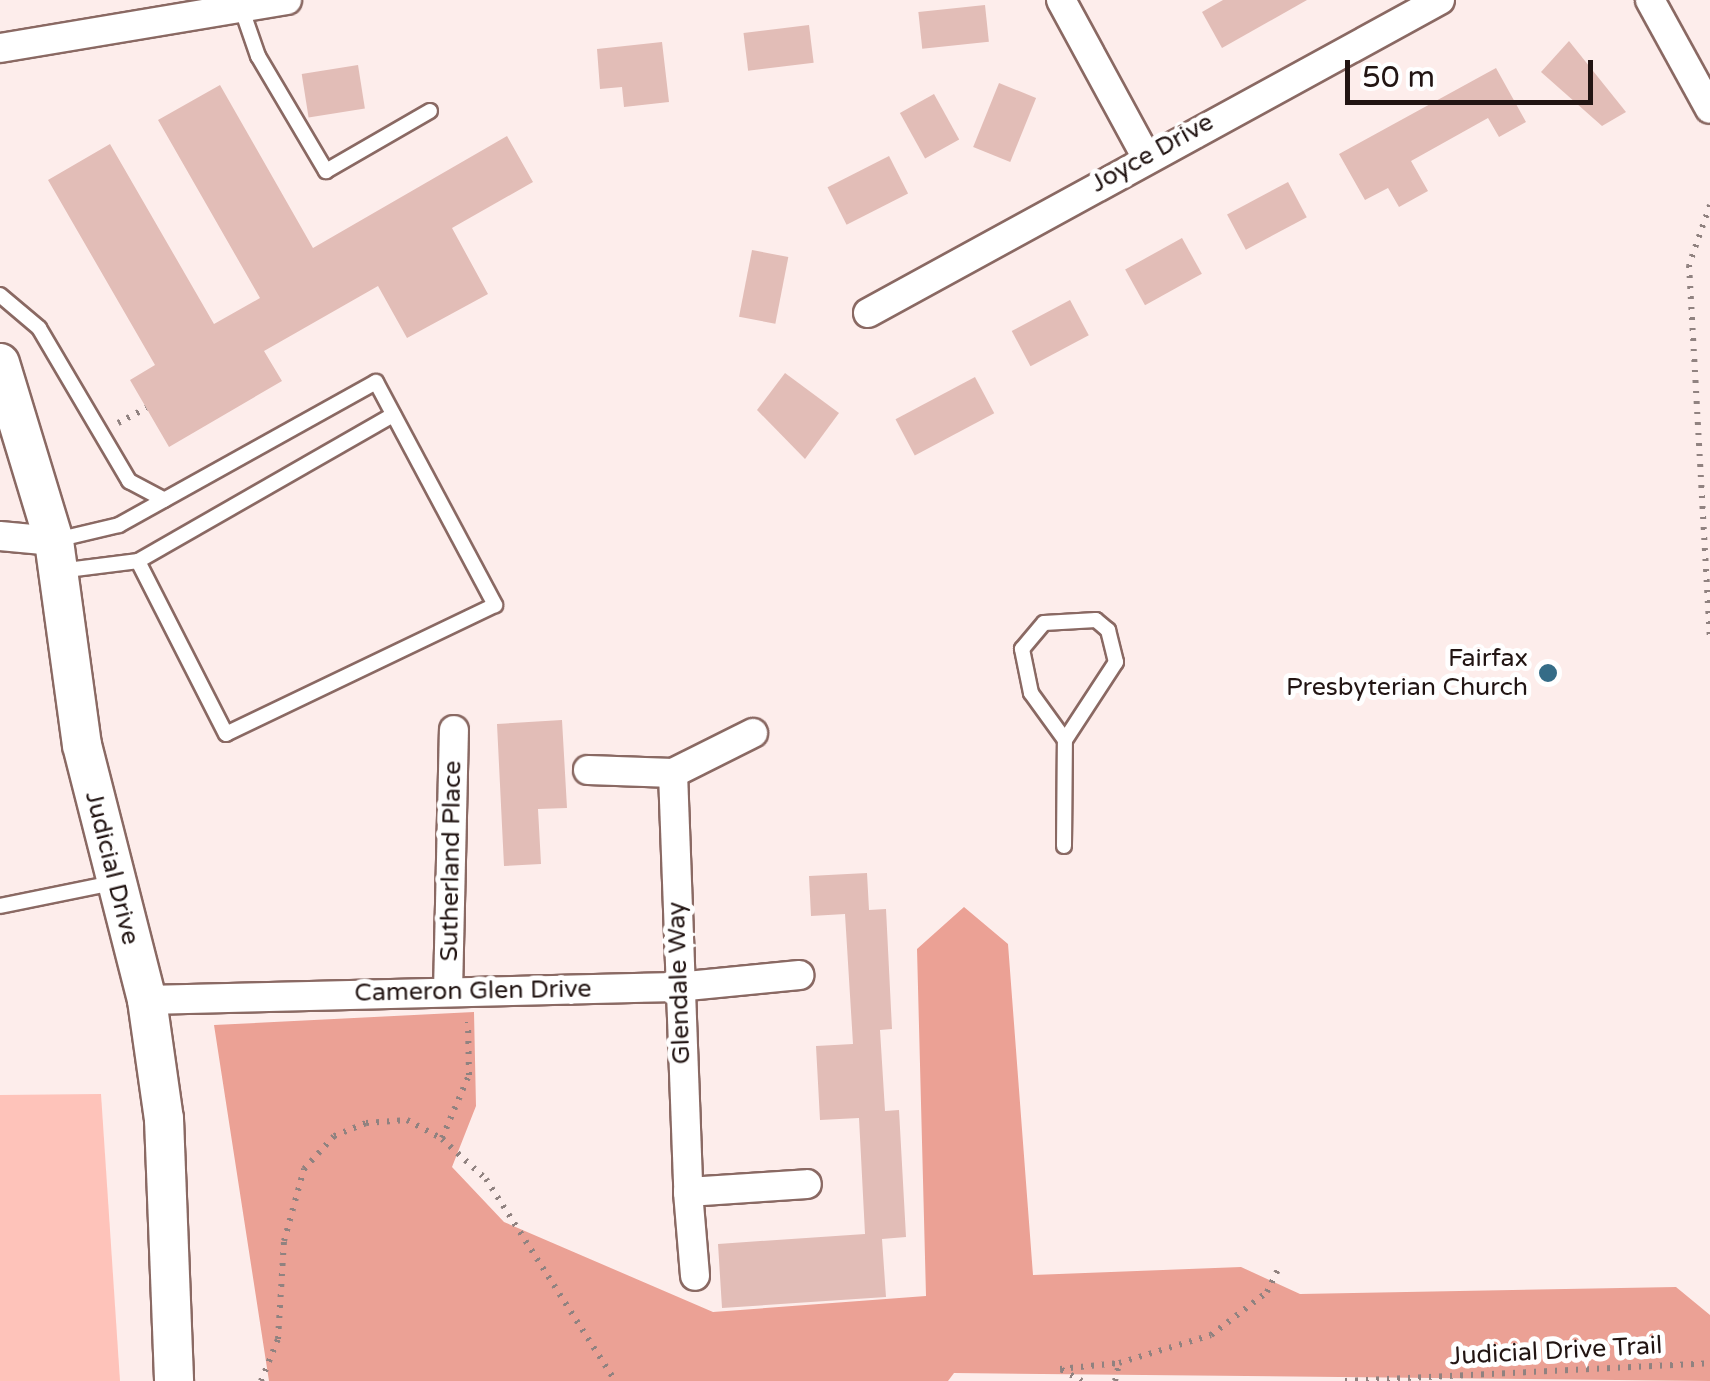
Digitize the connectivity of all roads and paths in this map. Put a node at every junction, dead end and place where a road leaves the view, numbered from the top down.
1 (287, 0) edge
2 (1060, 0) edge
3 (1440, 0) edge
4 (1650, 0) edge
5 (241, 8) junction
6 (0, 48) edge
7 (1710, 109) edge
8 (430, 111) dead end
9 (1145, 155) junction
10 (1710, 205) edge
11 (0, 296) edge
12 (868, 313) dead end
13 (0, 363) edge
14 (394, 415) junction
15 (164, 500) junction
16 (0, 536) edge
17 (56, 556) junction
18 (138, 560) junction
19 (1710, 636) edge
20 (454, 730) dead end
21 (753, 733) dead end
22 (1065, 740) junction
23 (588, 770) dead end
24 (674, 773) junction
25 (1064, 846) dead end
26 (113, 882) junction
27 (0, 906) edge
28 (799, 976) dead end
29 (677, 987) junction
30 (458, 991) junction
31 (147, 1000) junction
32 (442, 1138) junction
33 (807, 1184) dead end
34 (688, 1192) junction
35 (1279, 1268) dead end
36 (695, 1276) dead end
37 (1710, 1362) edge
38 (1119, 1363) junction
39 (174, 1381) edge
40 (261, 1381) edge
41 (614, 1381) edge
42 (1082, 1381) edge
43 (1115, 1381) edge
44 (1344, 1381) edge

1 - 5 street
2 - 9 street
3 - 9 street, Joyce Drive
4 - 7 street
5 - 6 street
5 - 8 lane
9 - 12 street, Joyce Drive
10 - 19 path
11 - 15 lane
13 - 17 street, Judicial Drive
14 - 15 lane
14 - 18 lane
14 - 18 lane
15 - 17 lane
16 - 17 street
17 - 18 lane
17 - 26 street, Judicial Drive
20 - 30 street, Sutherland Place
21 - 24 street
22 - 22 lane
22 - 25 lane
23 - 24 street
24 - 29 street, Glendale Way
26 - 27 lane
26 - 31 street, Judicial Drive
28 - 29 street, Cameron Glen Drive
29 - 30 street, Cameron Glen Drive
29 - 34 street, Glendale Way
30 - 31 street, Cameron Glen Drive
30 - 32 path
31 - 39 street, Judicial Drive
32 - 40 path
32 - 41 path
33 - 34 street
34 - 36 street, Glendale Way
35 - 38 path
37 - 44 path, Judicial Drive Trail
38 - 42 path
38 - 43 path

